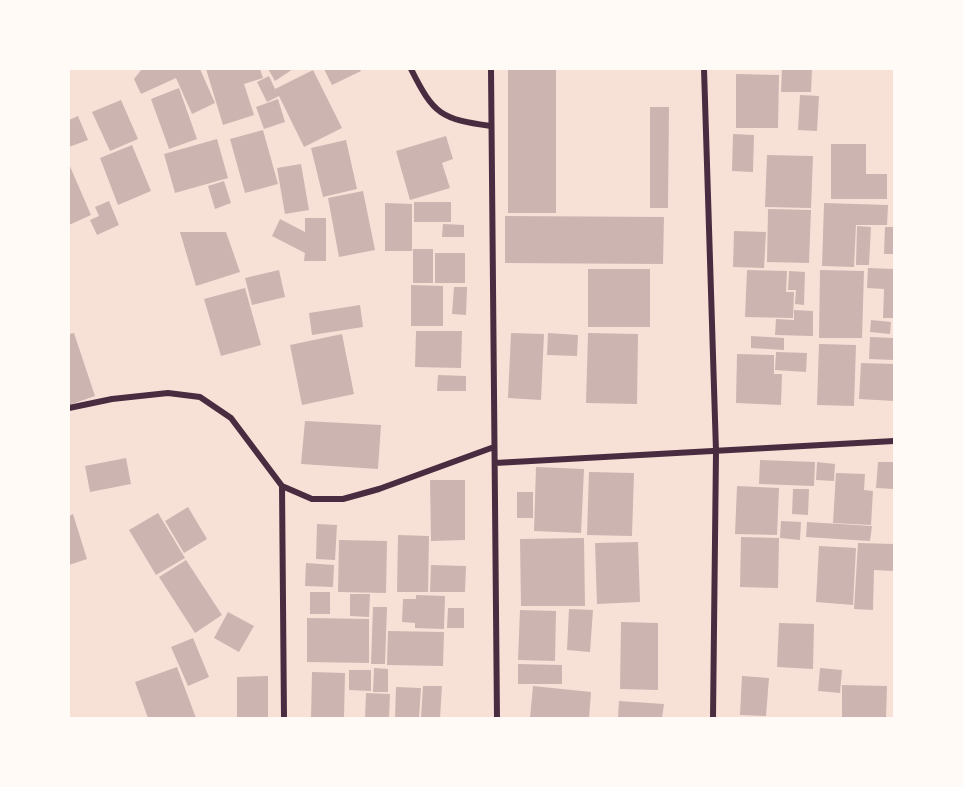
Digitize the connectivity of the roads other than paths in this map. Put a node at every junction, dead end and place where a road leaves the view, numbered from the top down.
1 (411, 69) edge
2 (490, 69) edge
3 (704, 69) edge
4 (491, 126) junction
5 (69, 408) edge
6 (894, 441) edge
7 (494, 447) junction
8 (716, 451) junction
9 (495, 463) junction
10 (282, 486) junction
11 (284, 718) edge
12 (497, 718) edge
13 (712, 718) edge

1 - 4 street
2 - 4 street
3 - 8 street
4 - 7 street
5 - 10 street
6 - 8 street
7 - 9 street
7 - 10 street
8 - 9 street
8 - 13 street
9 - 12 street
10 - 11 street

